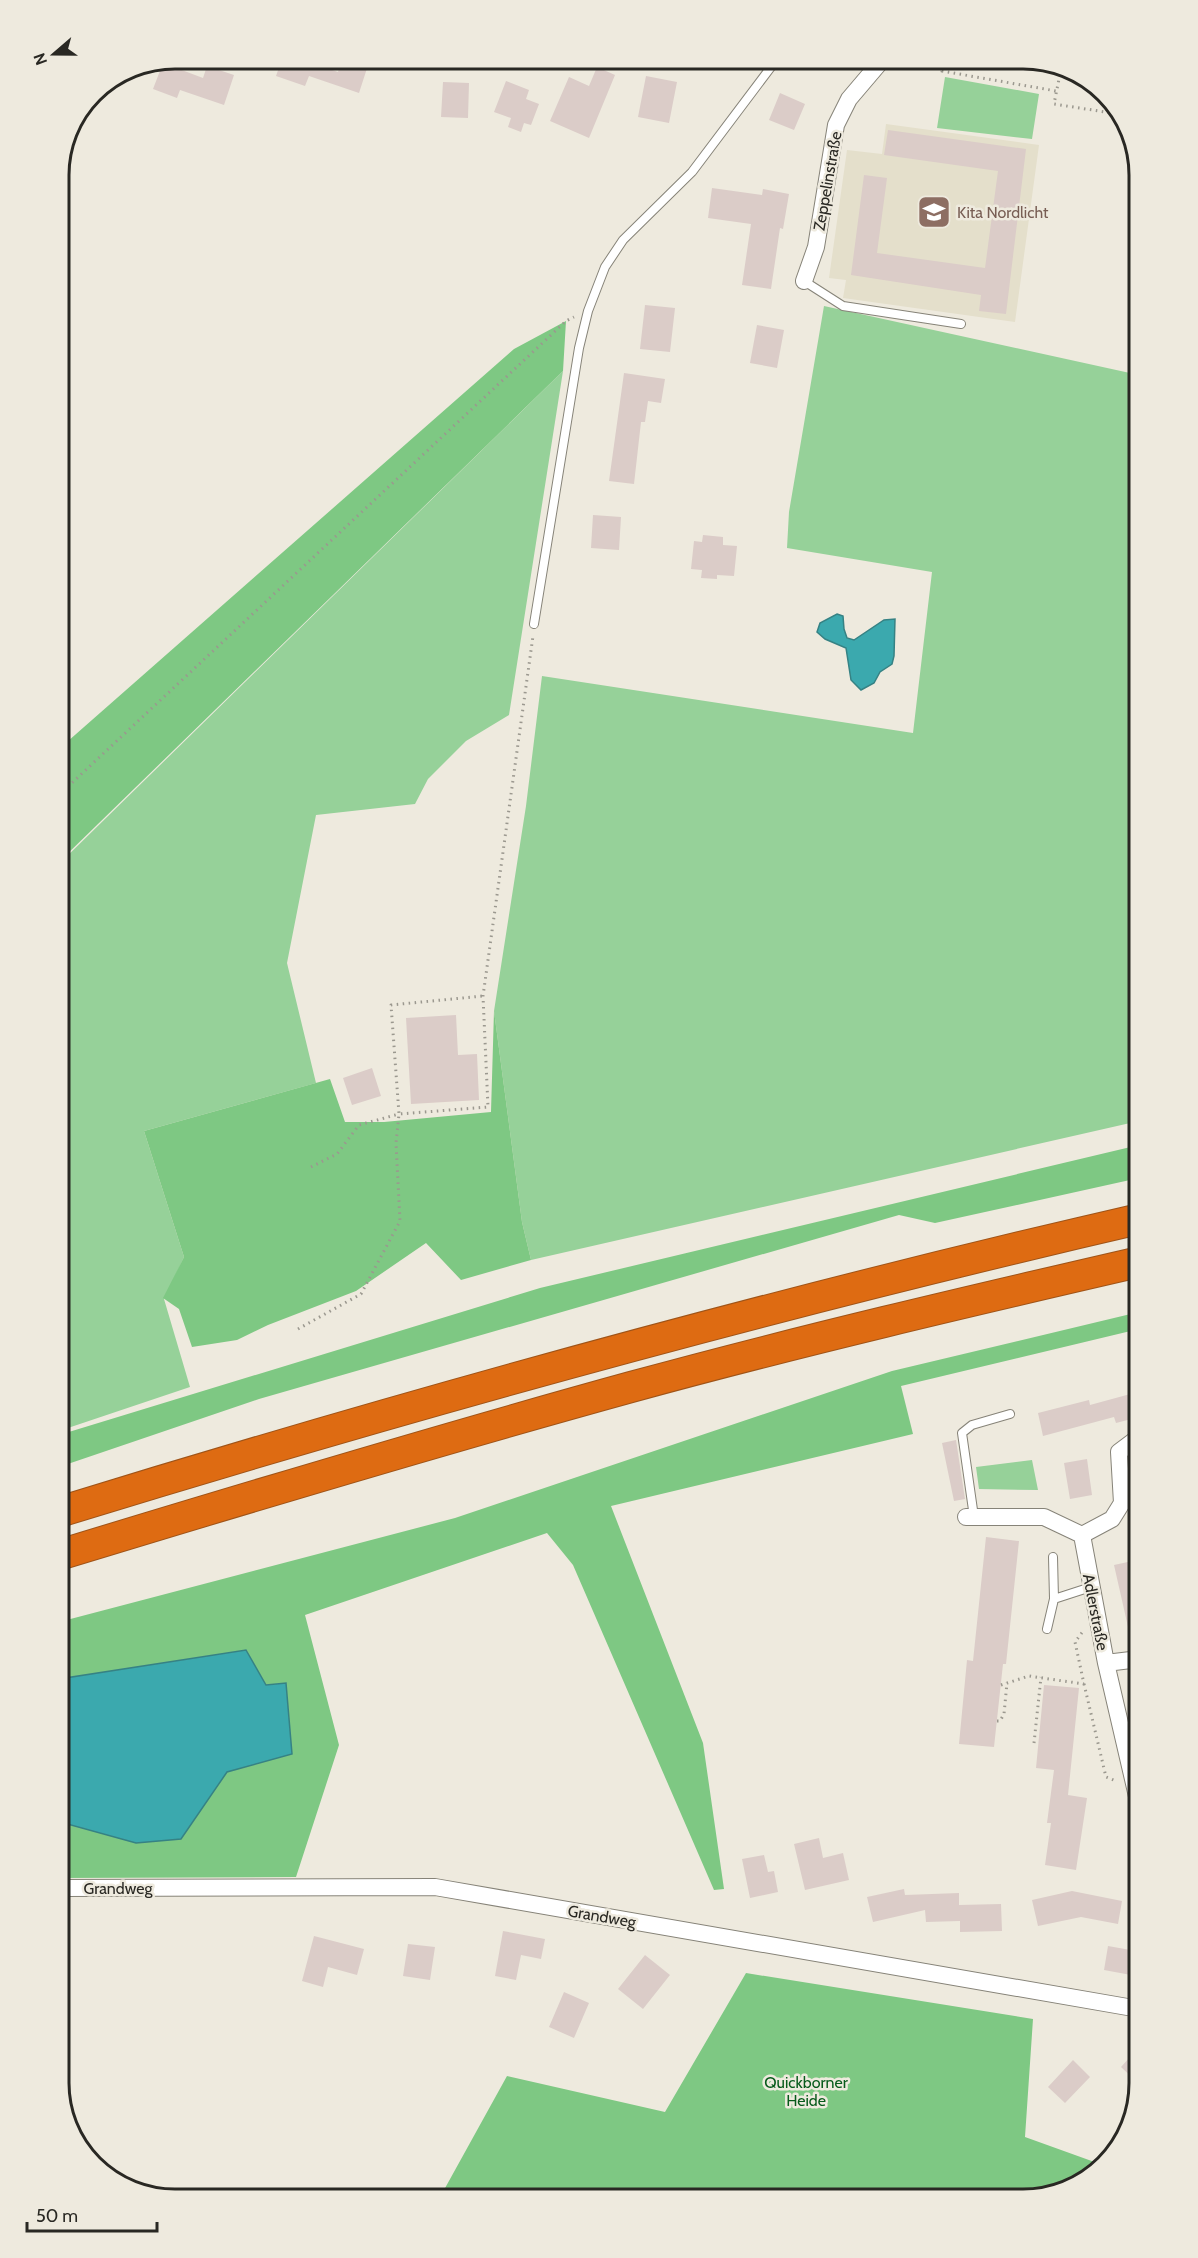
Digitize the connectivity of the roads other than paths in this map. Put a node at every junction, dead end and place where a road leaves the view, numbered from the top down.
1 (769, 69) edge
2 (874, 69) edge
3 (804, 281) joint
4 (962, 324) dead end
5 (534, 624) road end
6 (1129, 1222) edge
7 (1129, 1264) edge
8 (1010, 1414) dead end
9 (1129, 1444) edge
10 (69, 1509) edge
11 (970, 1517) joint
12 (1082, 1534) junction
13 (69, 1552) edge
14 (1053, 1557) dead end
15 (1091, 1587) junction
16 (1054, 1599) junction
17 (1047, 1629) dead end
18 (1129, 1660) edge
19 (1106, 1663) junction
20 (1129, 1759) edge
21 (69, 1888) edge
22 (1129, 2007) edge

1 - 5 lane
2 - 3 street, Zeppelinstraße
3 - 4 lane
6 - 10 highway
7 - 13 highway
8 - 11 lane
9 - 12 street
11 - 12 street
12 - 15 street, Adlerstraße
14 - 16 lane
15 - 16 lane
15 - 19 street, Adlerstraße
16 - 17 lane
18 - 19 street
19 - 20 street, Adlerstraße
21 - 22 street, Grandweg

